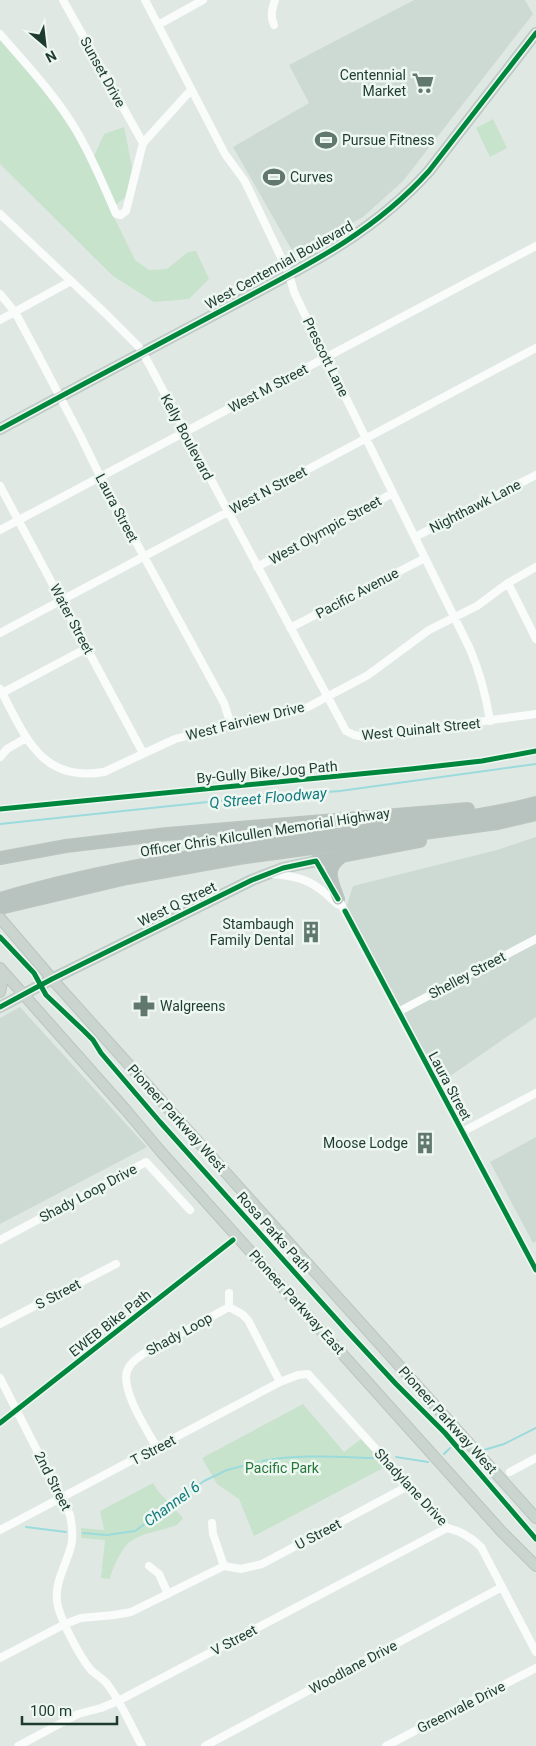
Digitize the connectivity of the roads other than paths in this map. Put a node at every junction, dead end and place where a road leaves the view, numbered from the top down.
1 (63, 0) edge
2 (145, 0) edge
3 (204, 0) edge
4 (275, 0) edge
5 (158, 25) junction
6 (274, 26) dead end
7 (536, 33) edge
8 (0, 34) edge
9 (191, 90) junction
10 (143, 143) junction
11 (0, 214) edge
12 (536, 246) edge
13 (289, 274) junction
14 (71, 281) junction
15 (0, 294) edge
16 (15, 312) junction
17 (0, 320) edge
18 (536, 348) edge
19 (142, 353) junction
20 (326, 357) junction
21 (60, 396) junction
22 (0, 429) edge
23 (184, 432) junction
24 (366, 438) junction
25 (536, 475) edge
26 (100, 476) junction
27 (0, 486) edge
28 (393, 493) junction
29 (227, 512) junction
30 (18, 520) junction
31 (0, 530) edge
32 (415, 537) junction
33 (143, 556) junction
34 (425, 558) junction
35 (258, 567) junction
36 (536, 568) edge
37 (508, 583) junction
38 (61, 600) junction
39 (454, 617) junction
40 (290, 628) junction
41 (0, 633) edge
42 (536, 639) edge
43 (87, 648) junction
44 (1, 691) edge
45 (327, 697) junction
46 (536, 714) edge
47 (490, 721) junction
48 (231, 725) junction
49 (26, 738) junction
50 (143, 753) junction
51 (0, 757) edge
52 (535, 807) edge
53 (498, 822) junction
54 (344, 855) junction
55 (0, 858) edge
56 (316, 861) junction
57 (266, 874) junction
58 (9, 899) edge
59 (338, 899) junction
60 (0, 908) edge
61 (345, 911) junction
62 (0, 918) edge
63 (536, 939) edge
64 (0, 968) edge
65 (0, 974) edge
66 (52, 979) junction
67 (0, 992) edge
68 (24, 994) junction
69 (0, 1007) edge
70 (398, 1012) junction
71 (536, 1093) edge
72 (462, 1132) junction
73 (190, 1210) dead end
74 (0, 1240) edge
75 (116, 1264) dead end
76 (536, 1270) edge
77 (229, 1293) dead end
78 (229, 1307) junction
79 (0, 1324) edge
80 (308, 1374) joint
81 (0, 1378) edge
82 (280, 1382) junction
83 (157, 1448) junction
84 (536, 1458) edge
85 (510, 1472) dead end
86 (408, 1486) junction
87 (63, 1498) junction
88 (536, 1518) edge
89 (212, 1523) dead end
90 (447, 1528) junction
91 (0, 1530) edge
92 (149, 1566) dead end
93 (224, 1566) junction
94 (536, 1566) edge
95 (502, 1588) junction
96 (168, 1594) junction
97 (65, 1624) junction
98 (536, 1652) edge
99 (0, 1658) edge
100 (536, 1668) edge
101 (118, 1701) junction
102 (18, 1746) edge
103 (142, 1746) edge
104 (205, 1746) edge
105 (386, 1746) edge

1 - 10 street, Sunset Drive
2 - 5 street, Prescott Lane
3 - 5 street
4 - 6 street
5 - 9 street, Prescott Lane
7 - 13 main road, West Centennial Boulevard
8 - 10 street
9 - 10 street
9 - 13 street, Prescott Lane
11 - 14 street, Kelly Boulevard
12 - 20 street, West M Street
13 - 19 main road, West Centennial Boulevard
13 - 20 street, Prescott Lane
14 - 16 street
14 - 19 street, Kelly Boulevard
15 - 16 street, Laura Street
16 - 17 street
16 - 21 street, Laura Street
18 - 24 street, West N Street
19 - 21 main road, West Centennial Boulevard
19 - 23 street, Kelly Boulevard
20 - 23 street, West M Street
20 - 24 street, Prescott Lane
21 - 22 main road, West Centennial Boulevard
21 - 26 street, Laura Street
23 - 26 street, West M Street
23 - 29 street, Kelly Boulevard
24 - 28 street, Prescott Lane
24 - 29 street, West N Street
25 - 32 street, Nighthawk Lane
26 - 30 street, West M Street
26 - 33 street, Laura Street
27 - 30 street, Water Street
28 - 32 street, Prescott Lane
28 - 35 street, West Olympic Street
29 - 33 street, West N Street
29 - 35 street, Kelly Boulevard
30 - 31 street, West M Street
30 - 38 street, Water Street
32 - 34 street, Prescott Lane
33 - 38 street, West N Street
33 - 48 street, Laura Street
34 - 39 street, Prescott Lane
34 - 40 street, Pacific Avenue
35 - 40 street, Kelly Boulevard
36 - 37 street, West Fairview Drive
37 - 39 street, West Fairview Drive
37 - 42 street
38 - 41 street, West N Street
38 - 43 street, Water Street
39 - 45 street, West Fairview Drive
39 - 47 street, Prescott Lane
40 - 45 street, Kelly Boulevard
43 - 44 street
43 - 50 street, Water Street
44 - 49 street, West Fairview Drive
45 - 47 street, West Quinalt Street
45 - 48 street, West Fairview Drive
46 - 47 street, West Quinalt Street
48 - 50 street, West Fairview Drive
49 - 50 street, West Fairview Drive
49 - 51 street
52 - 53 highway, Officer Chris Kilcullen Memorial Highway
52 - 55 highway
52 - 58 highway, Officer Chris Kilcullen Memorial Highway
53 - 54 highway
53 - 58 highway, Officer Chris Kilcullen Memorial Highway
54 - 56 highway
54 - 59 highway
56 - 57 main road, West Q Street
56 - 59 street, Laura Street
57 - 61 street
57 - 66 main road, West Q Street
58 - 60 highway, Officer Chris Kilcullen Memorial Highway
59 - 61 street, Laura Street
61 - 70 street, Laura Street
62 - 66 main road, Pioneer Parkway West
63 - 70 street, Shelley Street
64 - 68 main road, Pioneer Parkway East
65 - 67 main road
66 - 68 main road, West Q Street
66 - 88 main road, Pioneer Parkway West
68 - 69 main road, West Q Street
68 - 94 main road, Pioneer Parkway East
70 - 72 street, Laura Street
71 - 72 street
72 - 76 street, Laura Street
73 - 74 street, Shady Loop Drive
75 - 79 street, S Street
77 - 78 street
78 - 82 street, Shady Loop
78 - 83 street, Shady Loop
80 - 82 street, T Street
80 - 86 street, Shadylane Drive
81 - 87 street, 2nd Street
82 - 83 street, T Street
83 - 87 street, T Street
84 - 85 street
86 - 90 street, Shadylane Drive
86 - 93 street, U Street
87 - 91 street, T Street
87 - 97 street, 2nd Street
89 - 93 street
90 - 95 street, Shadylane Drive
90 - 101 street, V Street
92 - 96 street
93 - 96 street, U Street
95 - 98 street, Shadylane Drive
95 - 104 street, Woodlane Drive
96 - 97 street, U Street
97 - 99 street, U Street
97 - 101 street, 2nd Street
100 - 105 street, Greenvale Drive
101 - 102 street, V Street
101 - 103 street, 2nd Street

